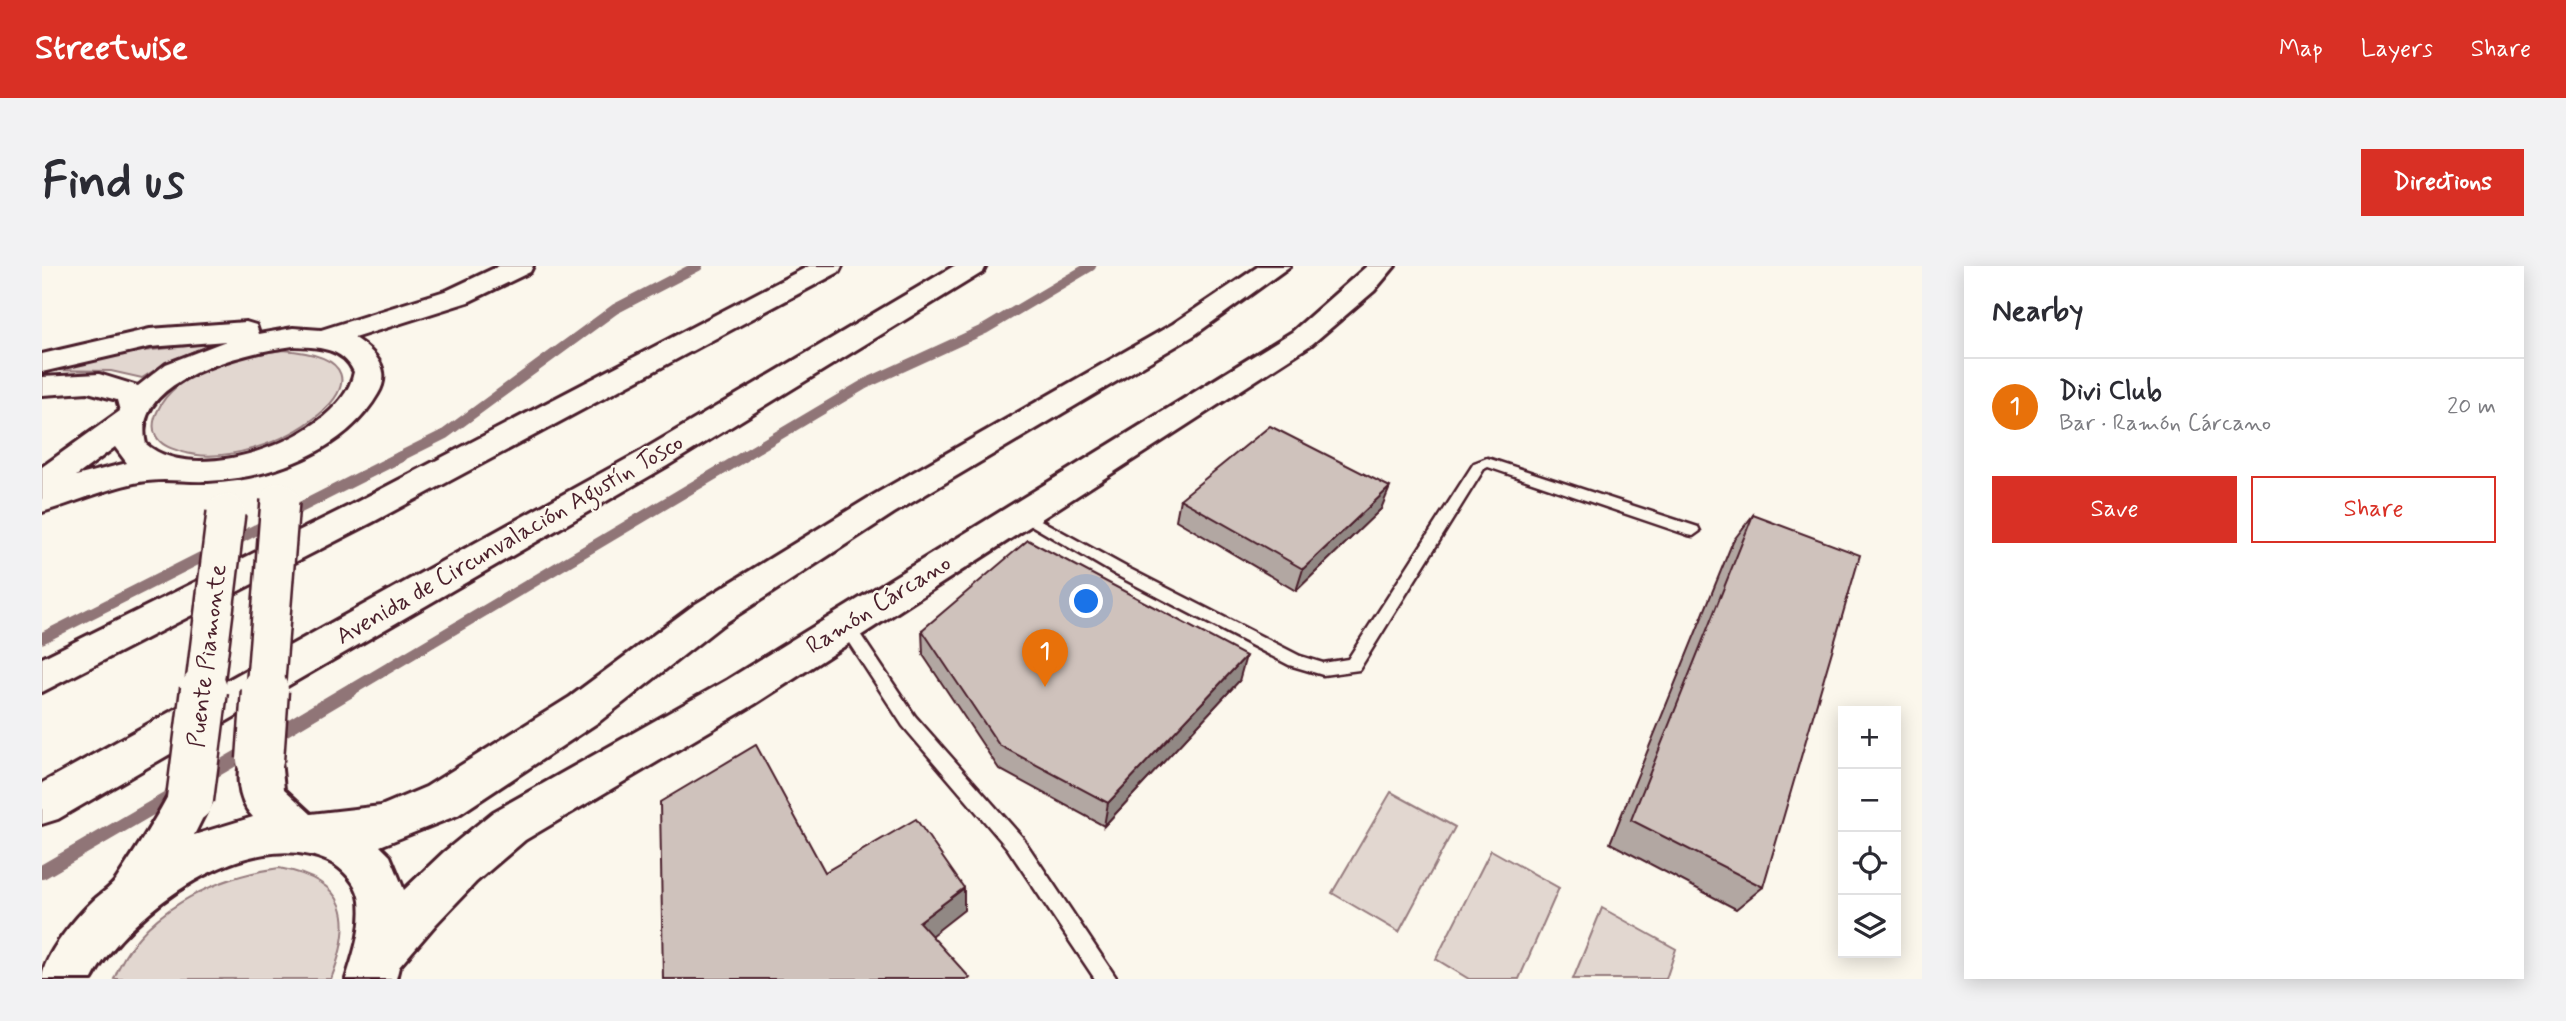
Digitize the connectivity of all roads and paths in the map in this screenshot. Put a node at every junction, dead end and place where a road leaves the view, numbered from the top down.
1 (520, 266) edge
2 (829, 266) edge
3 (973, 266) edge
4 (1277, 266) edge
5 (1382, 266) edge
6 (458, 296) junction
7 (307, 338) junction
8 (42, 363) edge
9 (369, 380) junction
10 (42, 386) edge
11 (133, 414) junction
12 (326, 432) junction
13 (165, 467) junction
14 (198, 471) junction
15 (42, 483) edge
16 (42, 500) edge
17 (1021, 515) junction
18 (1693, 531) dead end
19 (846, 626) junction
20 (42, 676) edge
21 (42, 804) edge
22 (306, 833) junction
23 (127, 901) junction
24 (377, 965) edge
25 (66, 972) edge
26 (1107, 979) edge

1 - 6 main road
2 - 20 main road
3 - 21 main road, Avenida de Circunvalación Agustín Tosco
4 - 22 main road
5 - 17 main road, Ramón Cárcano
6 - 7 main road
6 - 9 main road
7 - 8 main road
7 - 9 main road
7 - 11 main road
9 - 12 main road
10 - 11 main road
11 - 13 main road
11 - 15 main road
12 - 14 main road
12 - 22 main road, bridge
13 - 14 main road
13 - 16 main road
14 - 23 main road, Puente Piamonte, bridge
17 - 18 lane
17 - 19 main road, Ramón Cárcano
19 - 24 main road, Ramón Cárcano
19 - 26 lane
22 - 23 main road
22 - 24 main road
23 - 25 main road

